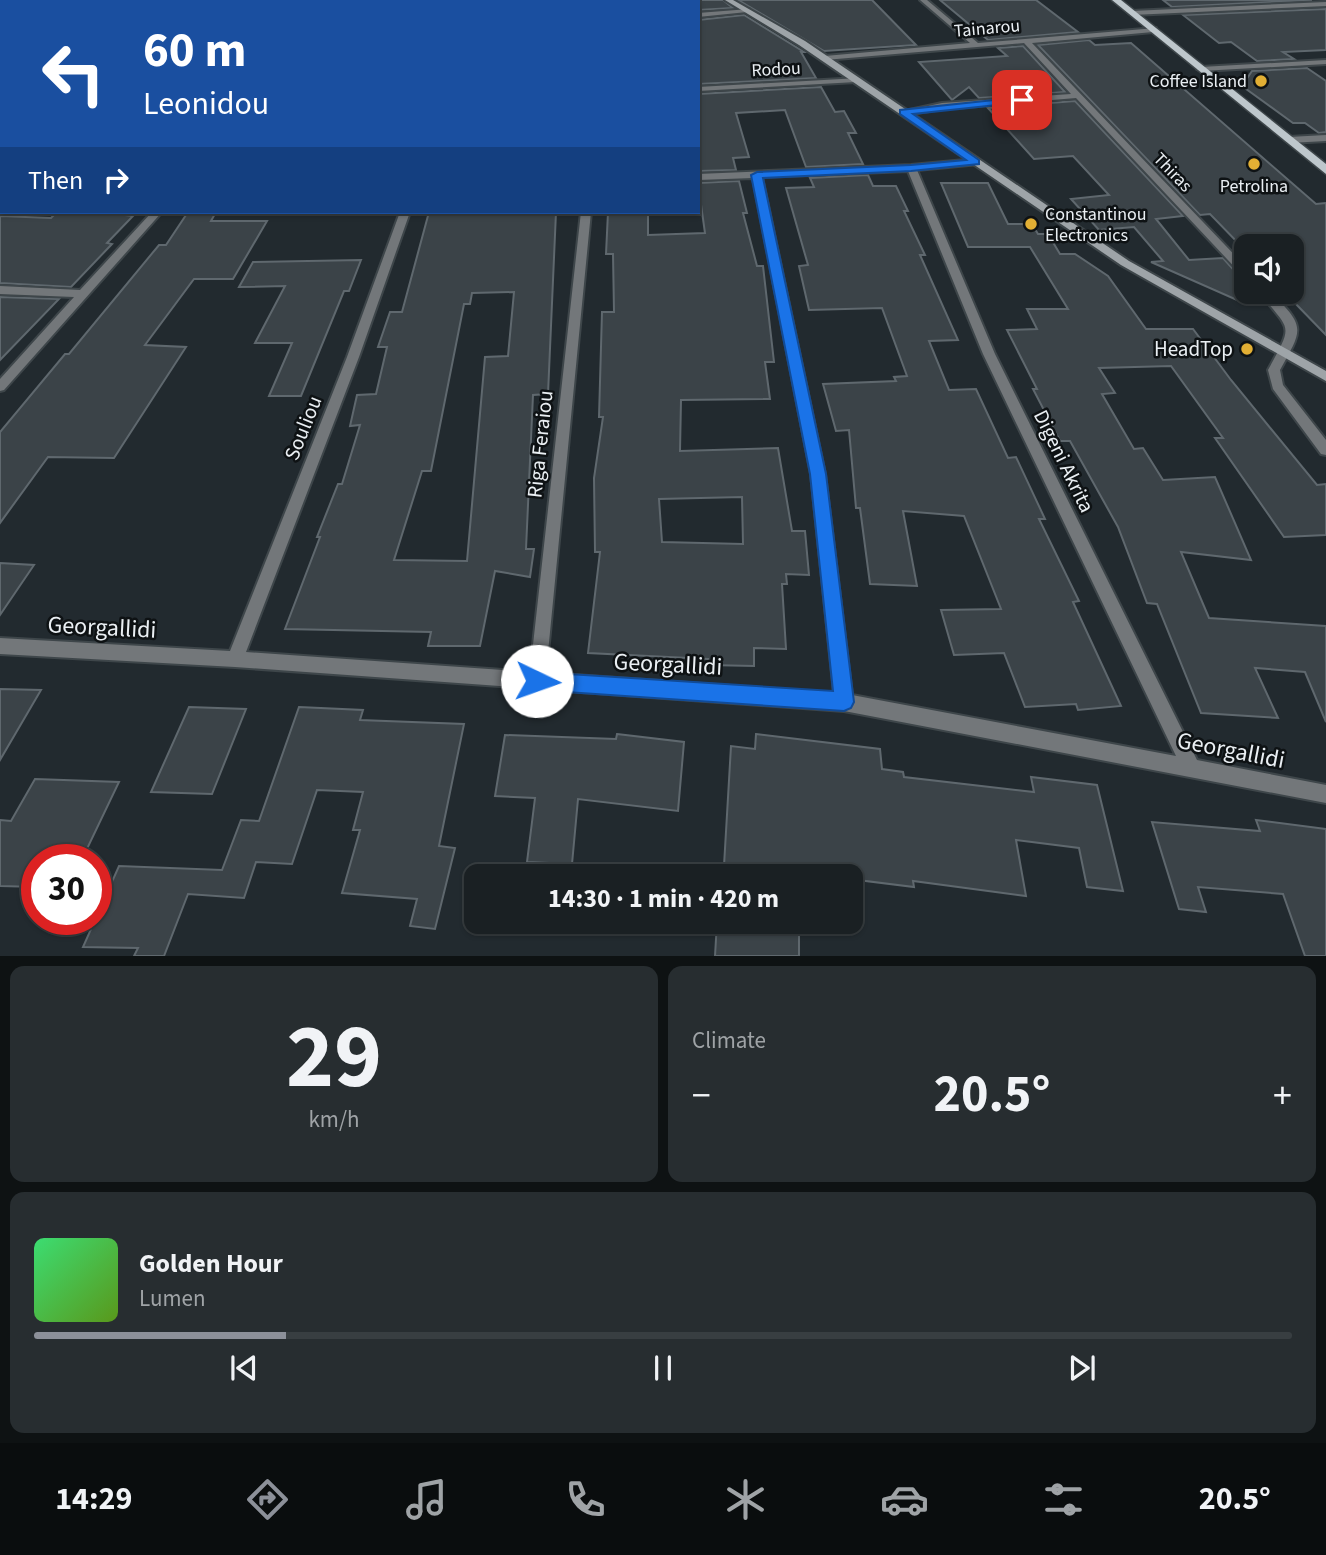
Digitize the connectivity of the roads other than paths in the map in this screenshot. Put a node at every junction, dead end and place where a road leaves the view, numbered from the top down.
1 (728, 0) edge
2 (923, 0) edge
3 (1116, 0) edge
4 (1326, 4) edge
5 (747, 10) junction
6 (1132, 13) junction
7 (700, 15) edge
8 (1153, 30) junction
9 (1024, 40) junction
10 (975, 44) junction
11 (825, 58) junction
12 (1326, 62) edge
13 (1201, 69) junction
14 (856, 80) junction
15 (700, 89) edge
16 (1075, 96) junction
17 (904, 112) junction
18 (1326, 138) edge
19 (1289, 140) junction
20 (976, 162) junction
21 (911, 168) junction
22 (1326, 170) edge
23 (757, 175) junction
24 (700, 177) edge
25 (155, 214) edge
26 (404, 214) edge
27 (586, 214) edge
28 (1234, 261) edge
29 (0, 290) edge
30 (83, 294) junction
31 (1275, 304) edge
32 (1283, 353) junction
33 (1326, 377) edge
34 (0, 387) edge
35 (1326, 450) edge
36 (0, 646) edge
37 (235, 659) junction
38 (537, 681) junction
39 (844, 702) junction
40 (1191, 768) junction
41 (1326, 793) edge

1 - 5 street
2 - 10 street
3 - 6 main road
4 - 6 street
5 - 7 street
5 - 11 street
6 - 8 main road
8 - 9 street, Tainarou
8 - 13 main road
9 - 10 street, Tainarou
9 - 16 street, Thiras
10 - 11 street, Tainarou
11 - 14 street
12 - 13 street
13 - 19 main road
14 - 15 street, Rodou
14 - 17 street
16 - 17 street
16 - 28 street, Thiras
17 - 20 street
18 - 19 street
19 - 22 main road
20 - 21 street
20 - 32 street
21 - 23 street
21 - 40 street, Digeni Akrita
23 - 24 street
23 - 39 street
25 - 30 street
26 - 37 street, Souliou
27 - 38 street, Riga Feraiou
29 - 30 street
30 - 34 street
31 - 32 street
32 - 33 street
32 - 35 street
36 - 37 street, Georgallidi
37 - 38 street, Georgallidi
38 - 39 street, Georgallidi
39 - 40 street, Georgallidi
40 - 41 street, Georgallidi

